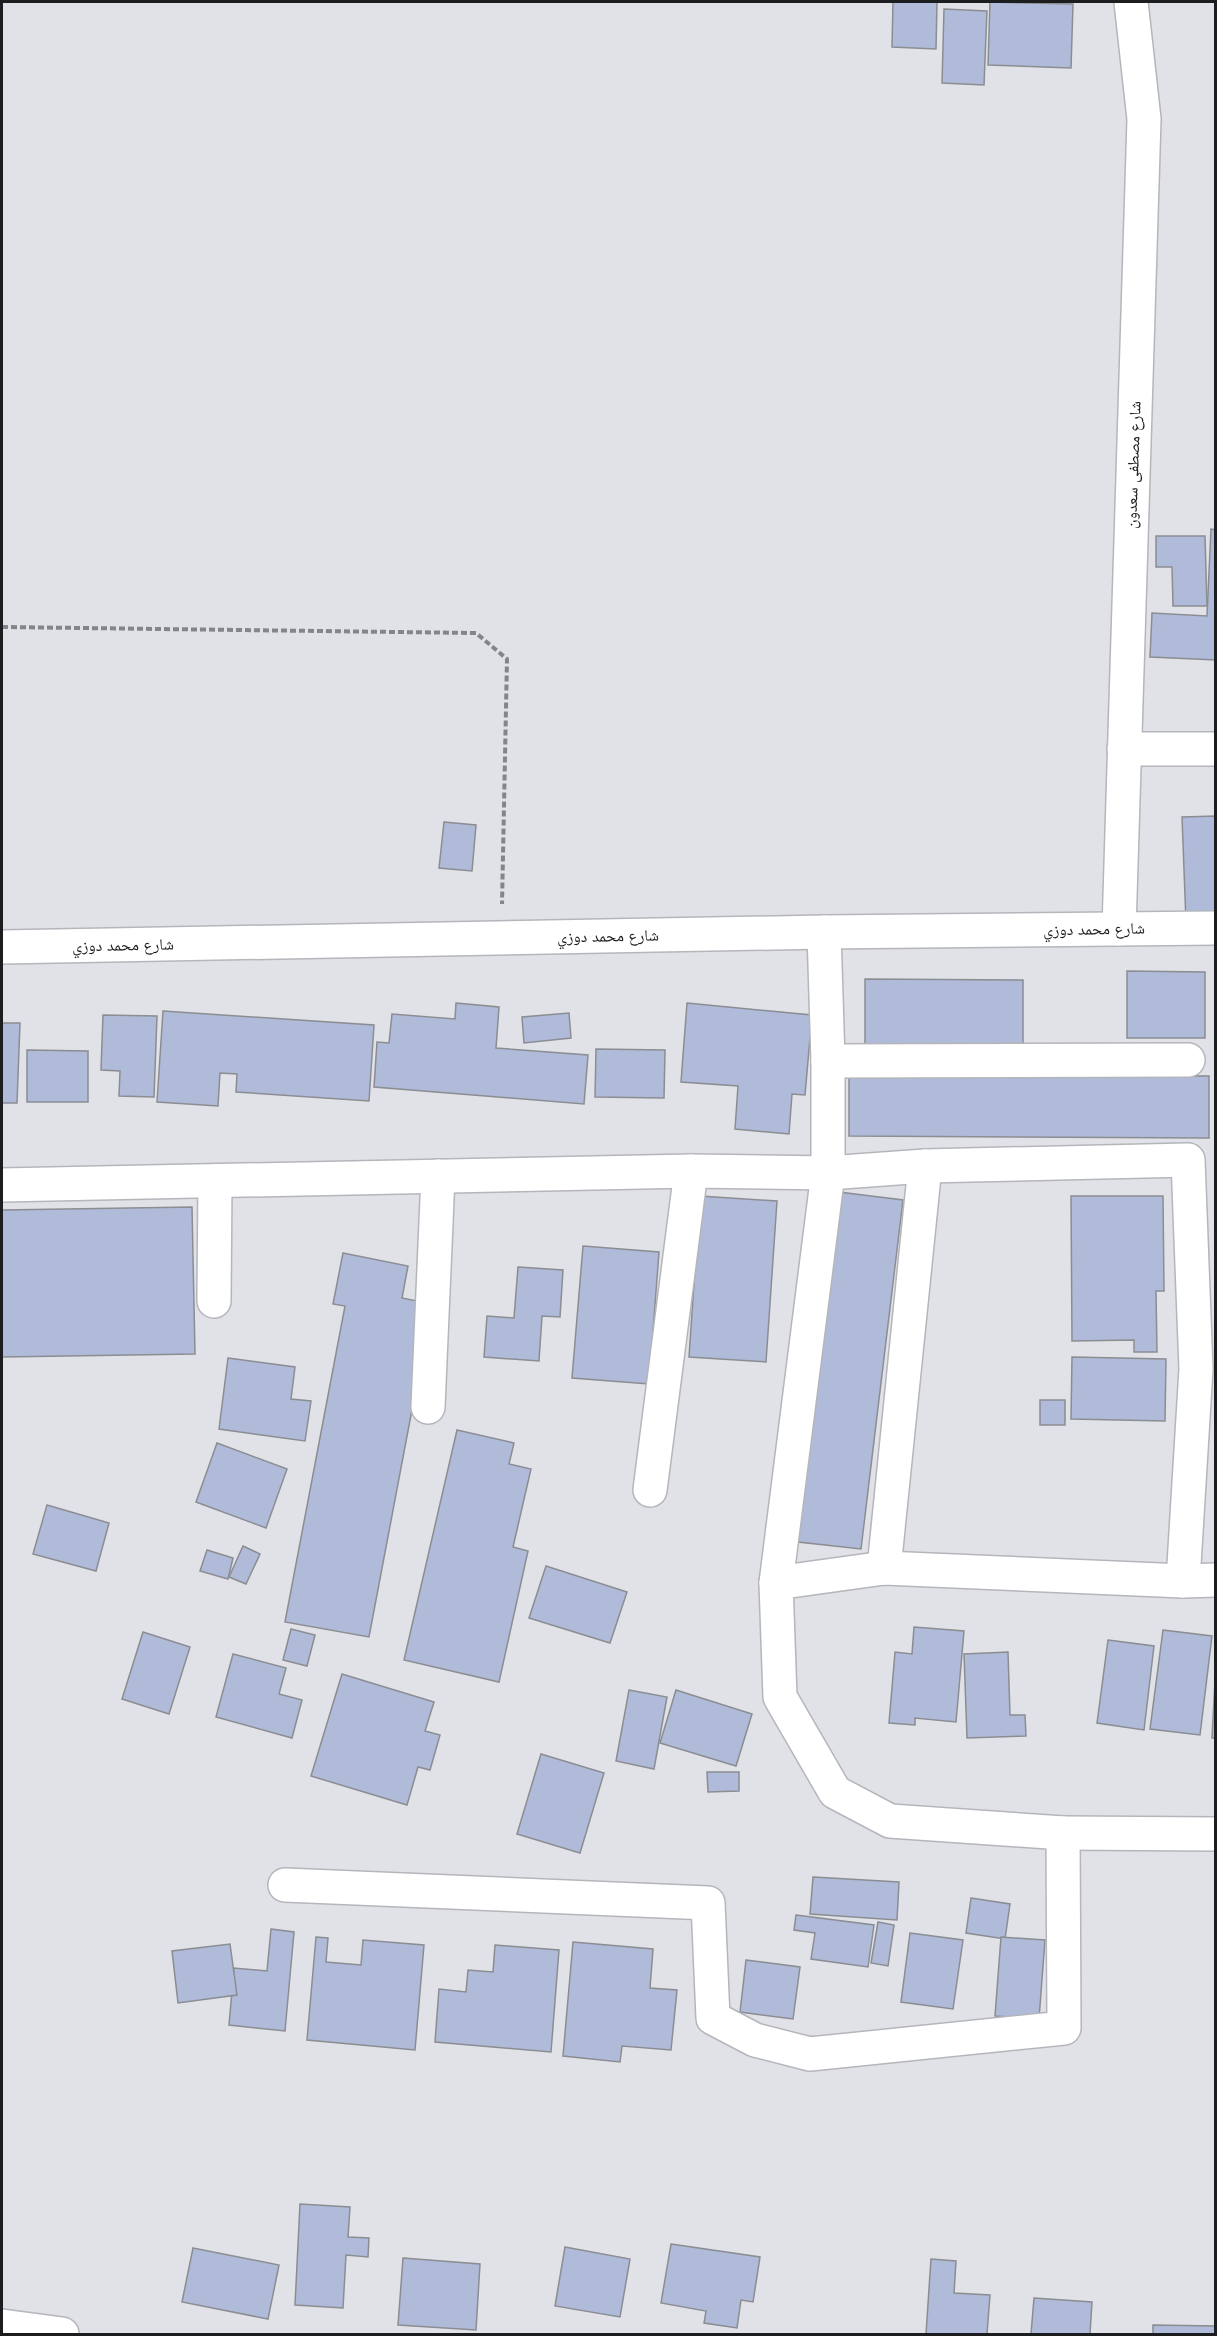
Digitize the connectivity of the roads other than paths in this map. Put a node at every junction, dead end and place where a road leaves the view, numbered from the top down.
1 (1131, 2) edge
2 (1124, 749) junction
3 (1215, 749) edge
4 (1215, 928) edge
5 (1119, 929) junction
6 (824, 932) junction
7 (2, 947) edge
8 (1188, 1060) dead end
9 (828, 1061) junction
10 (925, 1166) junction
11 (691, 1171) junction
12 (828, 1173) junction
13 (438, 1176) junction
14 (215, 1181) junction
15 (2, 1185) edge
16 (214, 1301) dead end
17 (1206, 1368) edge
18 (428, 1407) dead end
19 (650, 1490) dead end
20 (884, 1568) junction
21 (1215, 1580) edge
22 (1183, 1581) junction
23 (776, 1583) junction
24 (1063, 1833) junction
25 (1215, 1834) edge
26 (285, 1885) dead end
27 (2, 2326) edge
28 (62, 2334) edge

1 - 2 street, شارع مصطفى سعدون
2 - 3 street
2 - 5 street, شارع مصطفى سعدون
4 - 5 street, شارع محمد دوزي
5 - 6 street, شارع محمد دوزي
6 - 7 street, شارع محمد دوزي
6 - 9 street
8 - 9 street
9 - 12 street
10 - 12 street
10 - 17 street
10 - 20 street
11 - 12 street
11 - 13 street
11 - 19 street
12 - 23 street
13 - 14 street
13 - 18 street
14 - 15 street
14 - 16 street
17 - 22 street
20 - 22 street
20 - 23 street
21 - 22 street
23 - 24 street
24 - 25 street
24 - 26 street
27 - 28 street

